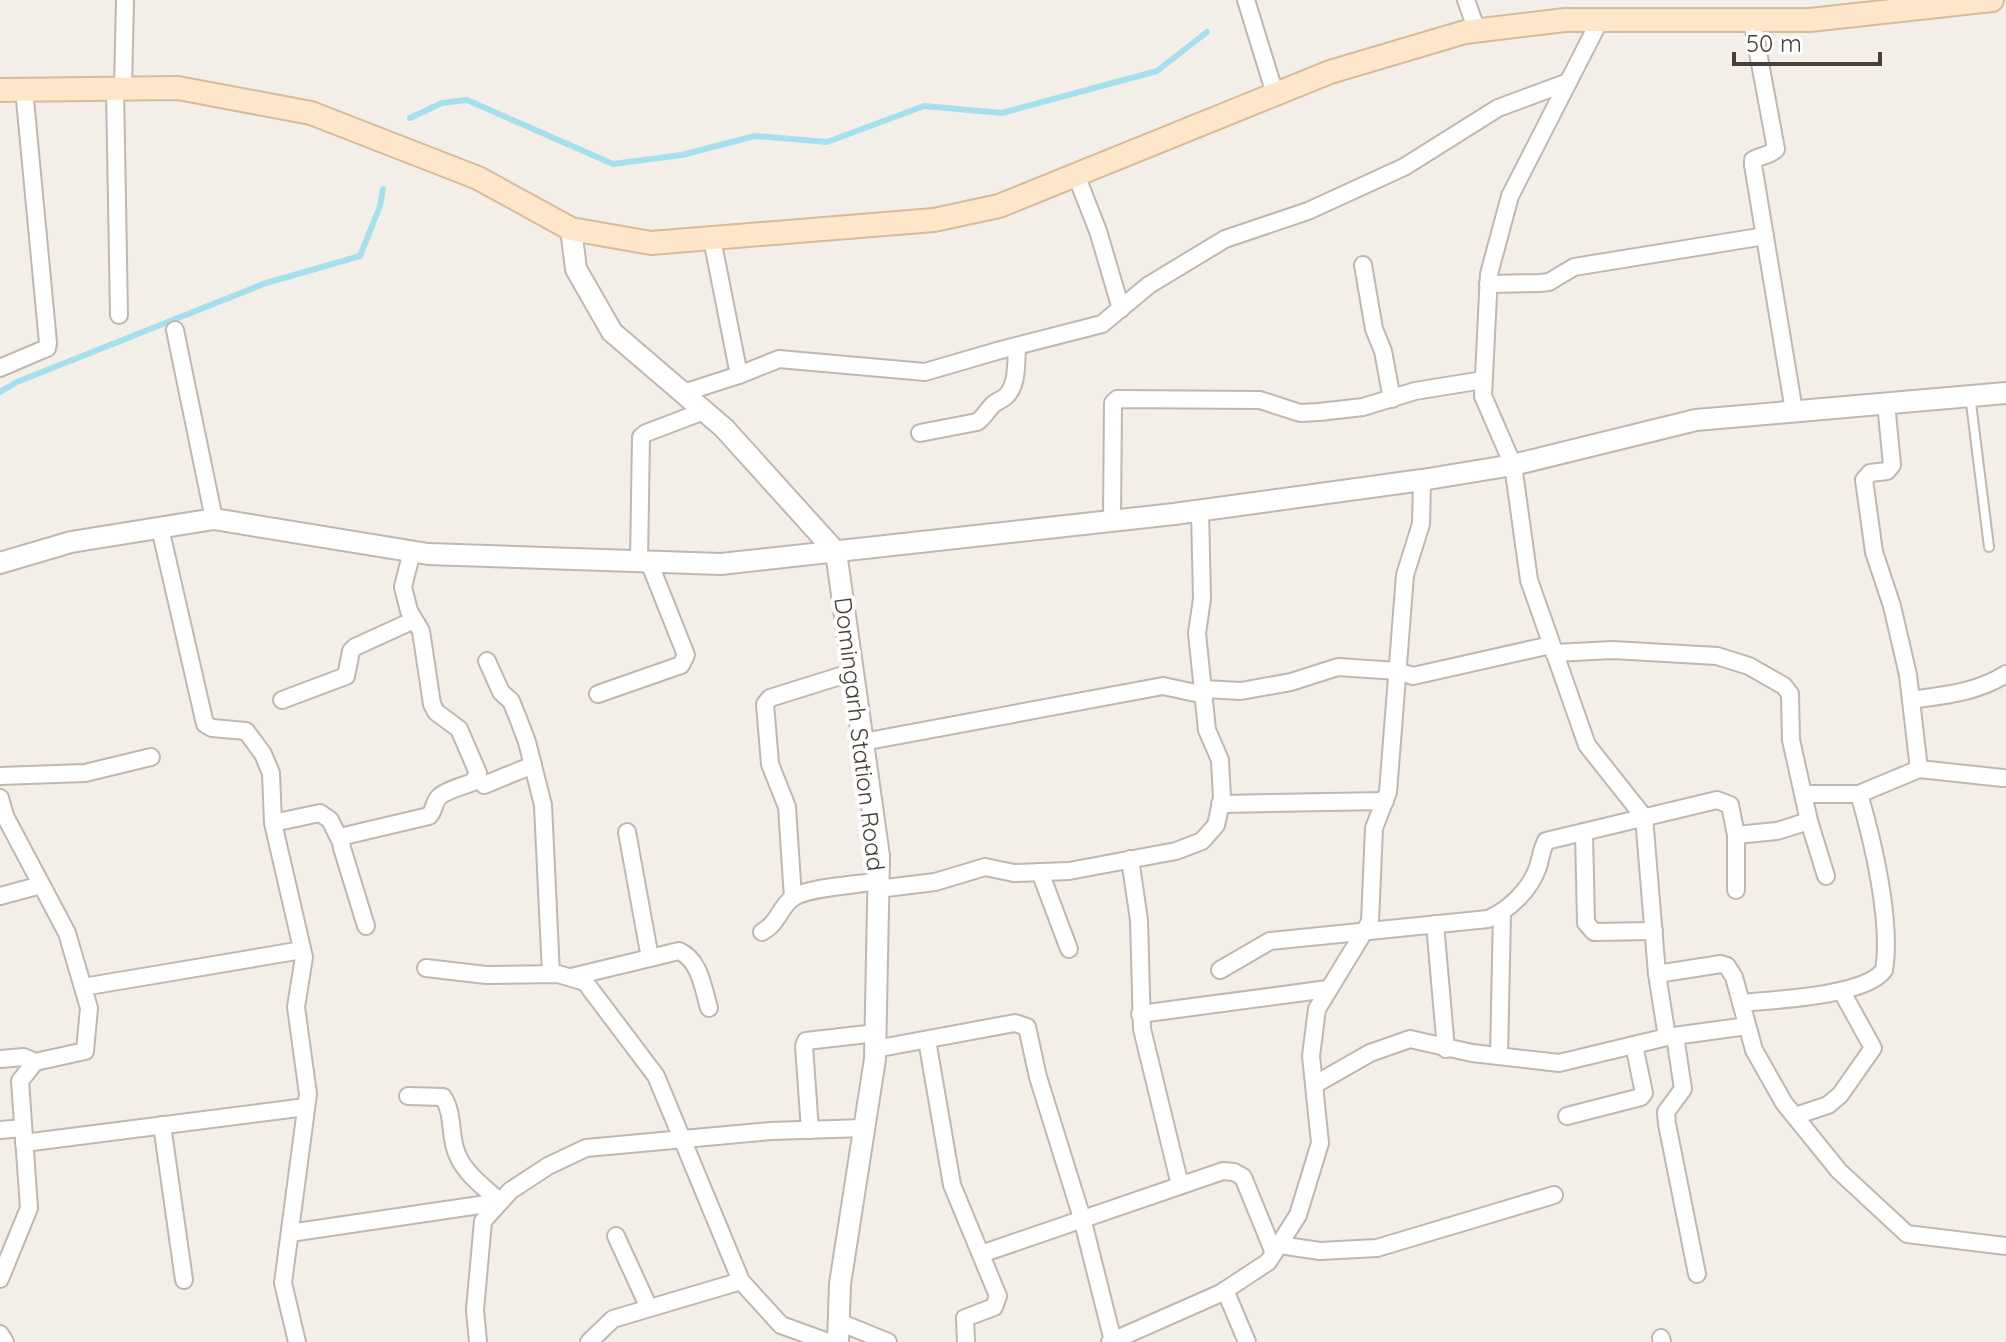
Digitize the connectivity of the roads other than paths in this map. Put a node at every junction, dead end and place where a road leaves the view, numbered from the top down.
1 (125, 0) edge
2 (1246, 0) edge
3 (1466, 0) edge
4 (1992, 0) edge
5 (1600, 20) junction
6 (1752, 20) junction
7 (1477, 31) junction
8 (1568, 82) junction
9 (119, 88) junction
10 (24, 89) junction
11 (0, 90) edge
12 (1275, 94) junction
13 (1076, 175) junction
14 (571, 229) junction
15 (1765, 236) junction
16 (712, 239) junction
17 (1363, 265) dead end
18 (1488, 284) junction
19 (1121, 309) junction
20 (119, 315) dead end
21 (175, 330) dead end
22 (1017, 346) junction
23 (0, 368) edge
24 (739, 375) junction
25 (1483, 380) junction
26 (683, 393) junction
27 (2006, 393) edge
28 (1970, 395) junction
29 (1392, 399) junction
30 (1886, 403) junction
31 (704, 411) junction
32 (1794, 411) junction
33 (920, 433) dead end
34 (1513, 465) junction
35 (1422, 480) junction
36 (1200, 510) junction
37 (214, 519) junction
38 (1112, 521) junction
39 (160, 528) junction
40 (1989, 547) dead end
41 (412, 551) junction
42 (836, 552) junction
43 (644, 562) junction
44 (0, 563) edge
45 (414, 620) junction
46 (1553, 649) junction
47 (487, 661) dead end
48 (1398, 671) junction
49 (853, 672) junction
50 (2006, 674) edge
51 (1204, 692) junction
52 (598, 694) dead end
53 (282, 700) dead end
54 (1911, 700) junction
55 (863, 742) junction
56 (151, 757) dead end
57 (533, 765) junction
58 (1919, 769) junction
59 (0, 776) edge
60 (2003, 778) dead end
61 (484, 785) dead end
62 (1803, 794) junction
63 (1859, 794) junction
64 (0, 798) edge
65 (1385, 801) junction
66 (1220, 804) junction
67 (1644, 817) junction
68 (1809, 821) junction
69 (273, 823) junction
70 (627, 832) dead end
71 (1584, 832) junction
72 (1736, 835) junction
73 (341, 842) junction
74 (1130, 859) junction
75 (1040, 872) junction
76 (1826, 876) dead end
77 (41, 885) junction
78 (878, 885) junction
79 (1736, 890) dead end
80 (0, 896) edge
81 (793, 898) junction
82 (1502, 913) junction
83 (1435, 924) junction
84 (366, 926) dead end
85 (1654, 931) junction
86 (762, 932) dead end
87 (1363, 933) junction
88 (1069, 949) dead end
89 (302, 950) junction
90 (650, 958) junction
91 (426, 968) dead end
92 (1220, 970) dead end
93 (551, 974) junction
94 (1657, 974) junction
95 (569, 978) junction
96 (83, 987) junction
97 (1328, 989) junction
98 (1842, 992) junction
99 (1741, 1003) junction
100 (709, 1008) dead end
101 (1140, 1014) junction
102 (1747, 1026) junction
103 (1671, 1037) junction
104 (927, 1040) junction
105 (875, 1041) junction
106 (1634, 1045) junction
107 (1446, 1049) junction
108 (1499, 1056) junction
109 (0, 1059) edge
110 (35, 1062) junction
111 (1314, 1085) junction
112 (408, 1096) dead end
113 (306, 1107) junction
114 (1567, 1116) dead end
115 (1795, 1116) junction
116 (162, 1125) junction
117 (865, 1128) junction
118 (0, 1130) edge
119 (810, 1130) junction
120 (24, 1135) junction
121 (683, 1139) junction
122 (1180, 1185) junction
123 (1554, 1195) dead end
124 (500, 1202) junction
125 (1082, 1218) junction
126 (290, 1233) junction
127 (616, 1236) dead end
128 (2006, 1246) edge
129 (1277, 1249) junction
130 (981, 1254) junction
131 (1697, 1274) dead end
132 (0, 1279) edge
133 (184, 1280) dead end
134 (741, 1281) junction
135 (1225, 1290) junction
136 (649, 1308) junction
137 (838, 1332) edge
138 (0, 1334) edge
139 (1137, 1336) edge
140 (1112, 1341) edge
141 (5, 1342) edge
142 (297, 1342) edge
143 (478, 1342) edge
144 (589, 1342) edge
145 (828, 1342) edge
146 (888, 1342) edge
147 (966, 1342) edge
148 (1247, 1342) edge

1 - 9 street
2 - 12 street
3 - 7 street
4 - 6 main road
5 - 6 main road
5 - 7 main road
5 - 8 street
6 - 15 street
7 - 12 main road
8 - 18 street
8 - 19 street
9 - 10 main road
9 - 14 main road
9 - 20 street
10 - 11 main road
10 - 23 street
12 - 13 main road
13 - 16 main road
13 - 19 street
14 - 16 main road
14 - 26 street
15 - 18 street
15 - 32 street
16 - 24 street
17 - 29 street
18 - 25 street
19 - 22 street
21 - 37 street
22 - 24 street
22 - 33 street
24 - 26 street
25 - 29 street
25 - 34 street
26 - 31 street
27 - 28 street
28 - 30 street
28 - 40 lane
29 - 38 street
30 - 32 street
30 - 54 street
31 - 42 street
31 - 43 street
32 - 34 street
34 - 35 street
34 - 46 street
35 - 36 street
35 - 48 street
36 - 38 street
36 - 51 street
37 - 39 street
37 - 41 street
38 - 42 street
39 - 44 street
39 - 69 street
41 - 43 street
41 - 45 street
42 - 43 street
42 - 49 street, Domingarh Station Road
43 - 52 street
45 - 53 street
45 - 73 street
46 - 48 street
46 - 62 street
46 - 67 street
47 - 57 street
48 - 51 street
48 - 65 street
49 - 55 street, Domingarh Station Road
49 - 81 street
50 - 54 street
51 - 55 street
51 - 66 street
54 - 58 street
55 - 78 street, Domingarh Station Road
56 - 59 street
57 - 61 street
57 - 93 street
58 - 60 street
58 - 63 street
62 - 63 street
62 - 68 street
63 - 98 street
64 - 77 street
65 - 66 street
65 - 87 street
66 - 74 street
67 - 71 street
67 - 72 street
67 - 85 street
68 - 72 street
68 - 76 street
69 - 73 street
69 - 89 street
70 - 90 street
71 - 82 street
71 - 85 street
72 - 79 street
73 - 84 street
74 - 75 street
74 - 101 street
75 - 78 street
75 - 88 street
77 - 80 street
77 - 96 street
78 - 81 street
78 - 105 street, Domingarh Station Road
81 - 86 street
82 - 83 street
82 - 108 street
83 - 87 street
83 - 107 street
85 - 94 street
87 - 92 street
87 - 97 street
89 - 96 street
89 - 113 street
90 - 95 street
90 - 100 street
91 - 93 street
93 - 95 street
94 - 99 street
94 - 103 street
95 - 121 street
96 - 110 street
97 - 101 street
97 - 111 street
98 - 99 street
98 - 115 street
99 - 102 street
101 - 122 street
102 - 103 street
102 - 115 street
103 - 106 street
103 - 131 street
104 - 105 street
104 - 125 street
104 - 130 street
105 - 117 street, Domingarh Station Road
105 - 119 street
106 - 108 street
106 - 114 street
107 - 108 street
107 - 111 street
109 - 110 street
110 - 120 street
111 - 129 street
112 - 124 street
113 - 116 street
113 - 126 street
115 - 128 street
116 - 120 street
116 - 133 street
117 - 119 street
117 - 137 street, Domingarh Station Road
118 - 120 street
119 - 121 street
120 - 132 street
121 - 124 street
121 - 134 street
122 - 125 street
122 - 129 street
123 - 129 street
124 - 126 street
124 - 143 street
125 - 130 street
125 - 140 street
126 - 142 street
127 - 136 street
129 - 135 street
130 - 147 street
134 - 136 street
134 - 145 street
135 - 139 street
135 - 148 street
136 - 144 street
137 - 146 street
138 - 141 street
139 - 140 street

